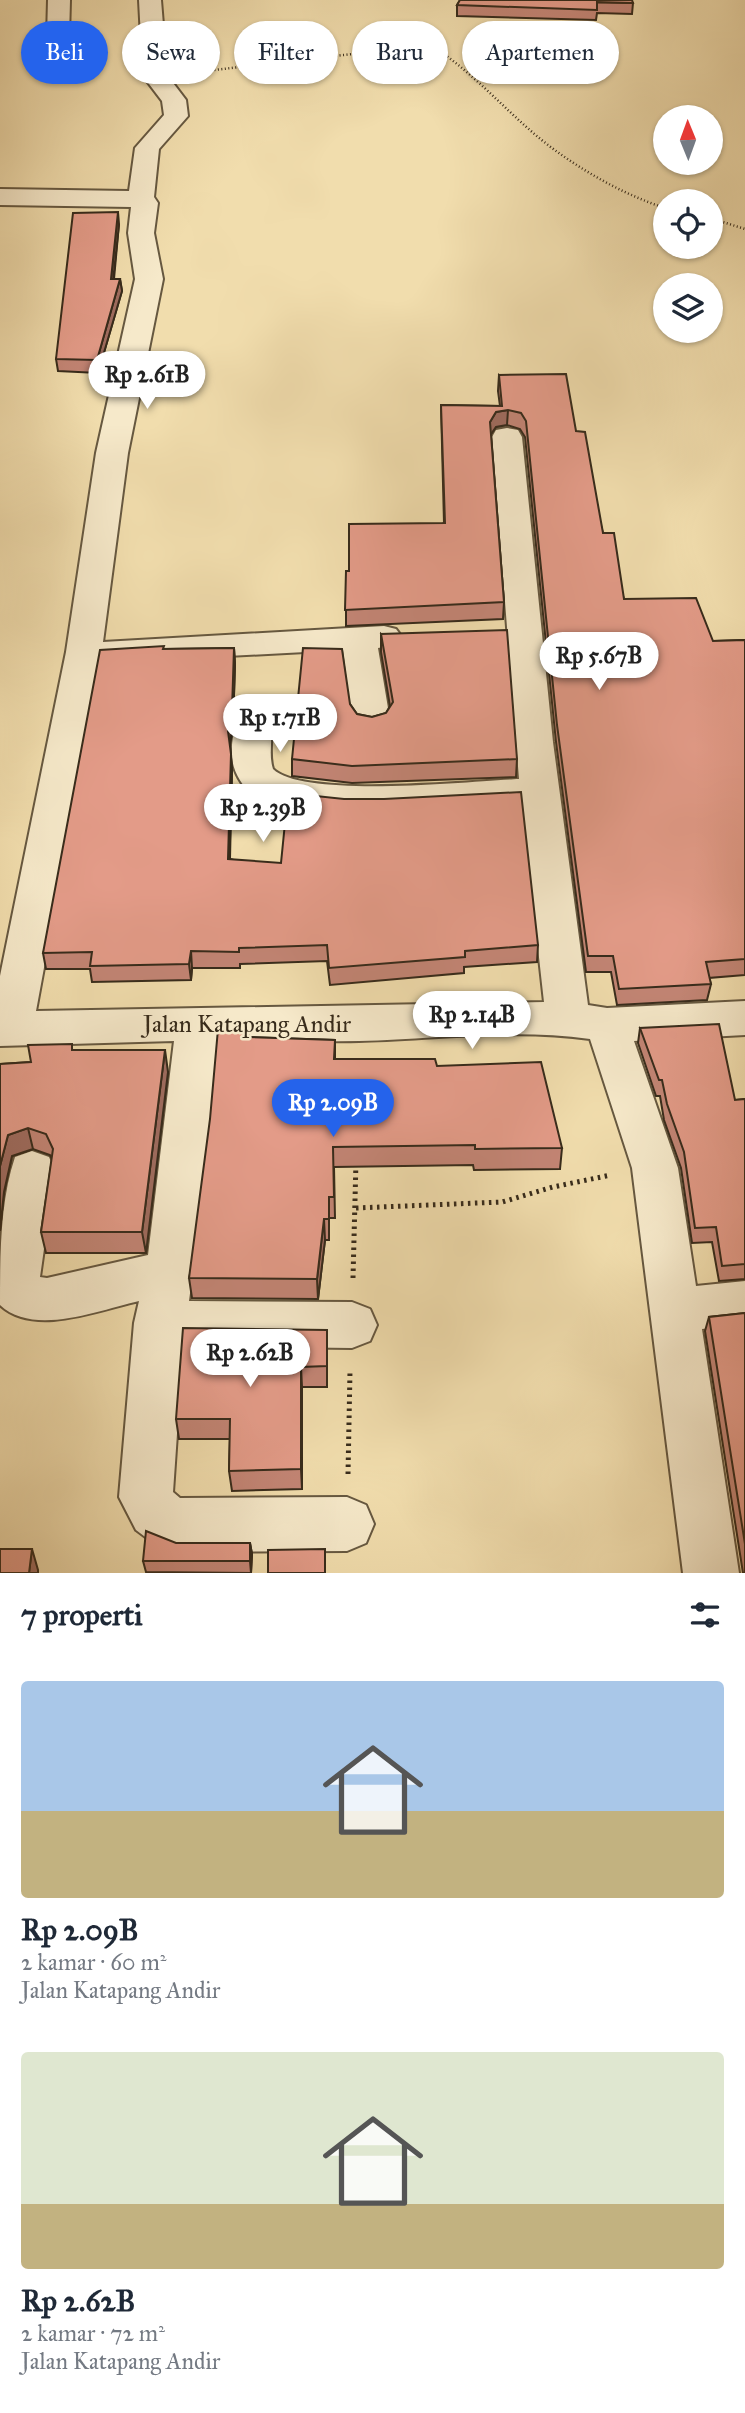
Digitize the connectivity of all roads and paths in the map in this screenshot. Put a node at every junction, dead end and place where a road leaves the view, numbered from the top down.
1 (59, 0) edge
2 (150, 0) edge
3 (58, 21) edge
4 (151, 21) edge
5 (220, 69) edge
6 (161, 84) edge
7 (0, 197) edge
8 (141, 199) junction
9 (653, 204) edge
10 (723, 222) edge
11 (745, 229) edge
12 (507, 437) dead end
13 (414, 636) edge
14 (359, 638) junction
15 (85, 652) junction
16 (371, 720) edge
17 (254, 726) dead end
18 (540, 791) junction
19 (745, 1018) edge
20 (588, 1022) junction
21 (198, 1023) junction
22 (5, 1029) edge
23 (655, 1168) junction
24 (32, 1171) dead end
25 (356, 1208) dead end
26 (170, 1272) junction
27 (745, 1303) edge
28 (674, 1310) junction
29 (159, 1323) junction
30 (352, 1325) dead end
31 (347, 1524) dead end
32 (710, 1573) edge

1 - 3 street
2 - 4 street
5 - 9 path
6 - 8 street
7 - 8 street
8 - 15 street
10 - 11 path
12 - 18 street
13 - 14 street
14 - 15 street
14 - 16 street
15 - 22 street
17 - 18 street
18 - 20 street
19 - 20 street, Jalan Katapang Andir
20 - 21 street, Jalan Katapang Andir
20 - 23 street
21 - 22 street, Jalan Katapang Andir
21 - 26 street
23 - 25 path
23 - 28 street
24 - 26 street
26 - 29 street
27 - 28 street
28 - 32 street
29 - 30 street
29 - 31 street

